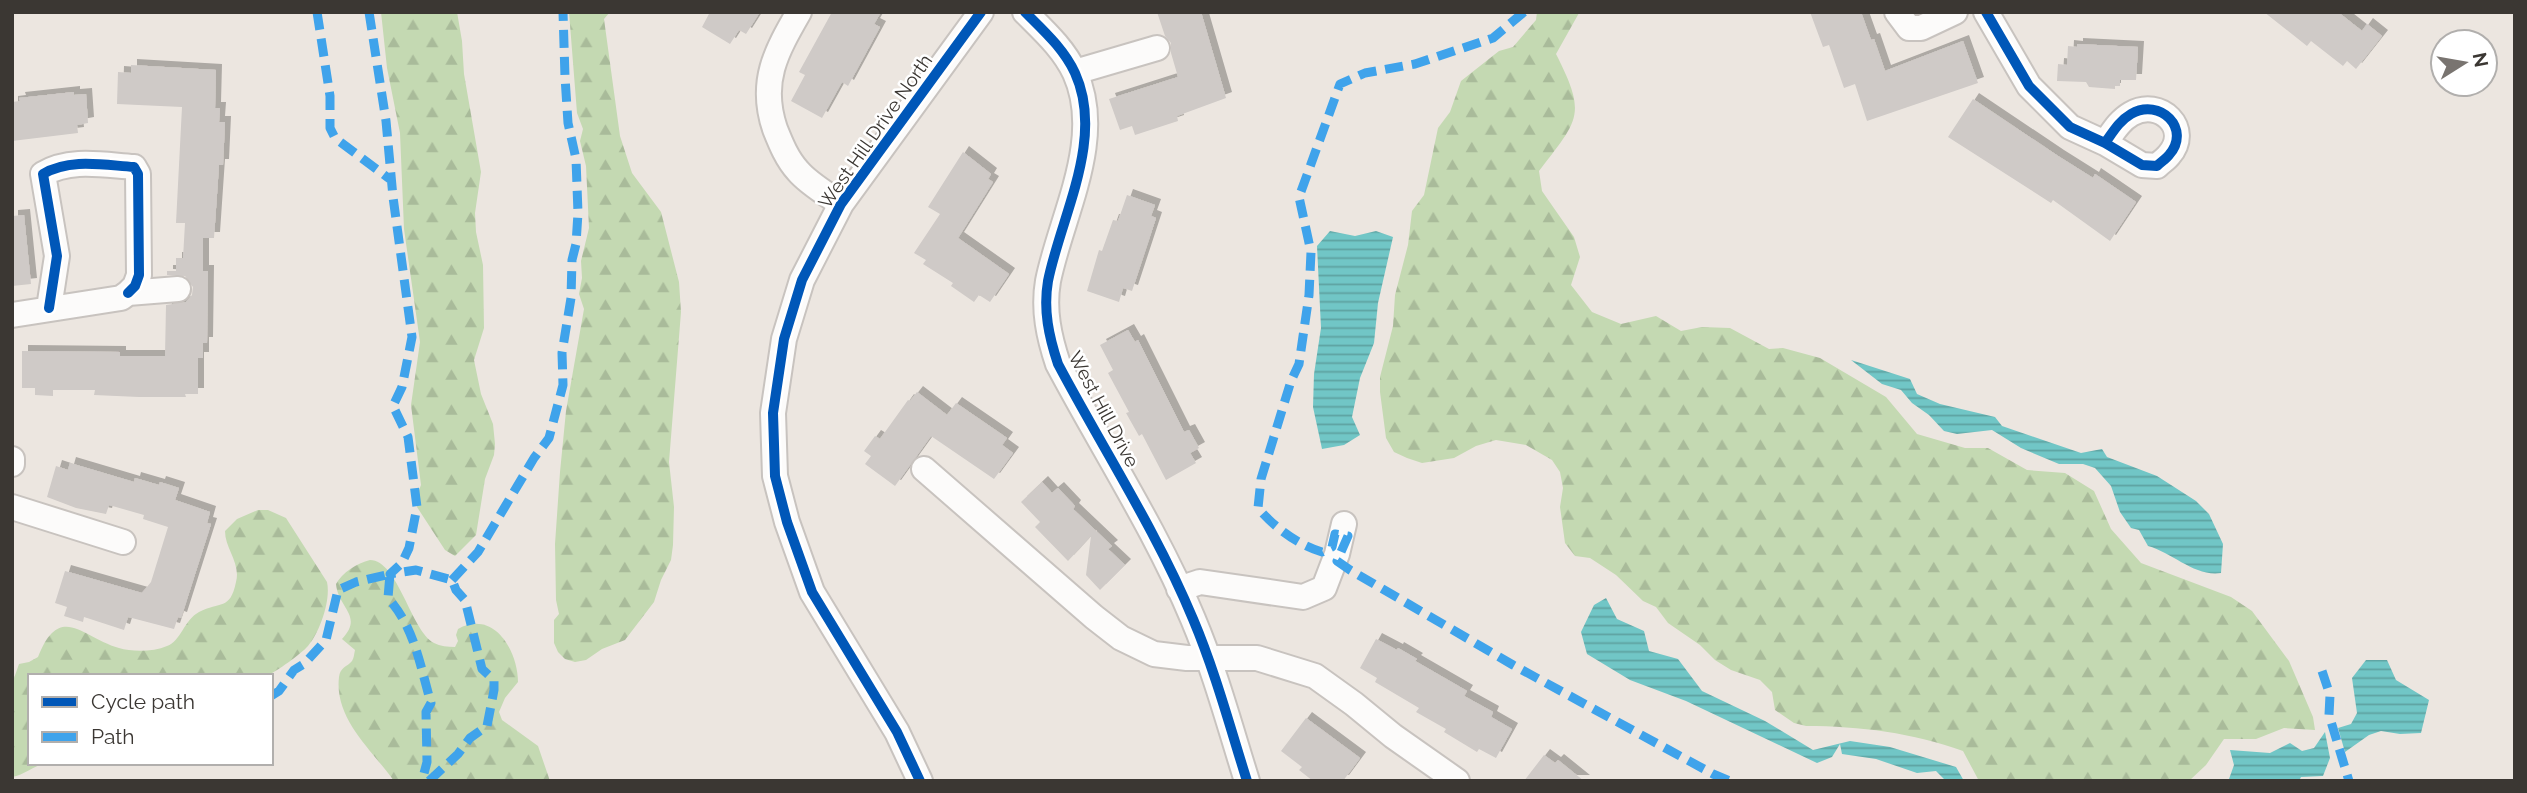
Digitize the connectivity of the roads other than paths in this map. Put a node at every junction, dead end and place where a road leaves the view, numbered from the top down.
1 (799, 12) edge
2 (981, 12) edge
3 (1025, 12) edge
4 (1897, 12) edge
5 (1955, 12) edge
6 (1986, 12) edge
7 (1157, 48) dead end
8 (1075, 72) junction
9 (2105, 143) dead end
10 (841, 204) junction
11 (178, 289) dead end
12 (128, 293) junction
13 (49, 307) junction
14 (12, 315) edge
15 (12, 459) edge
16 (12, 464) edge
17 (923, 469) dead end
18 (12, 507) edge
19 (1344, 524) dead end
20 (122, 542) dead end
21 (1179, 589) junction
22 (1208, 658) junction
23 (920, 781) edge
24 (1247, 781) edge
25 (1457, 781) edge

1 - 10 street
2 - 10 street, West Hill Drive North
3 - 8 street, West Hill Drive
4 - 5 street
6 - 9 street
7 - 8 street
8 - 21 street, West Hill Drive
10 - 23 street, West Hill Drive North
11 - 12 street
12 - 13 street
12 - 13 street
13 - 14 street
15 - 16 street
17 - 22 street
18 - 20 street
19 - 21 street
21 - 22 street, West Hill Drive
22 - 24 street, West Hill Drive
22 - 25 street

